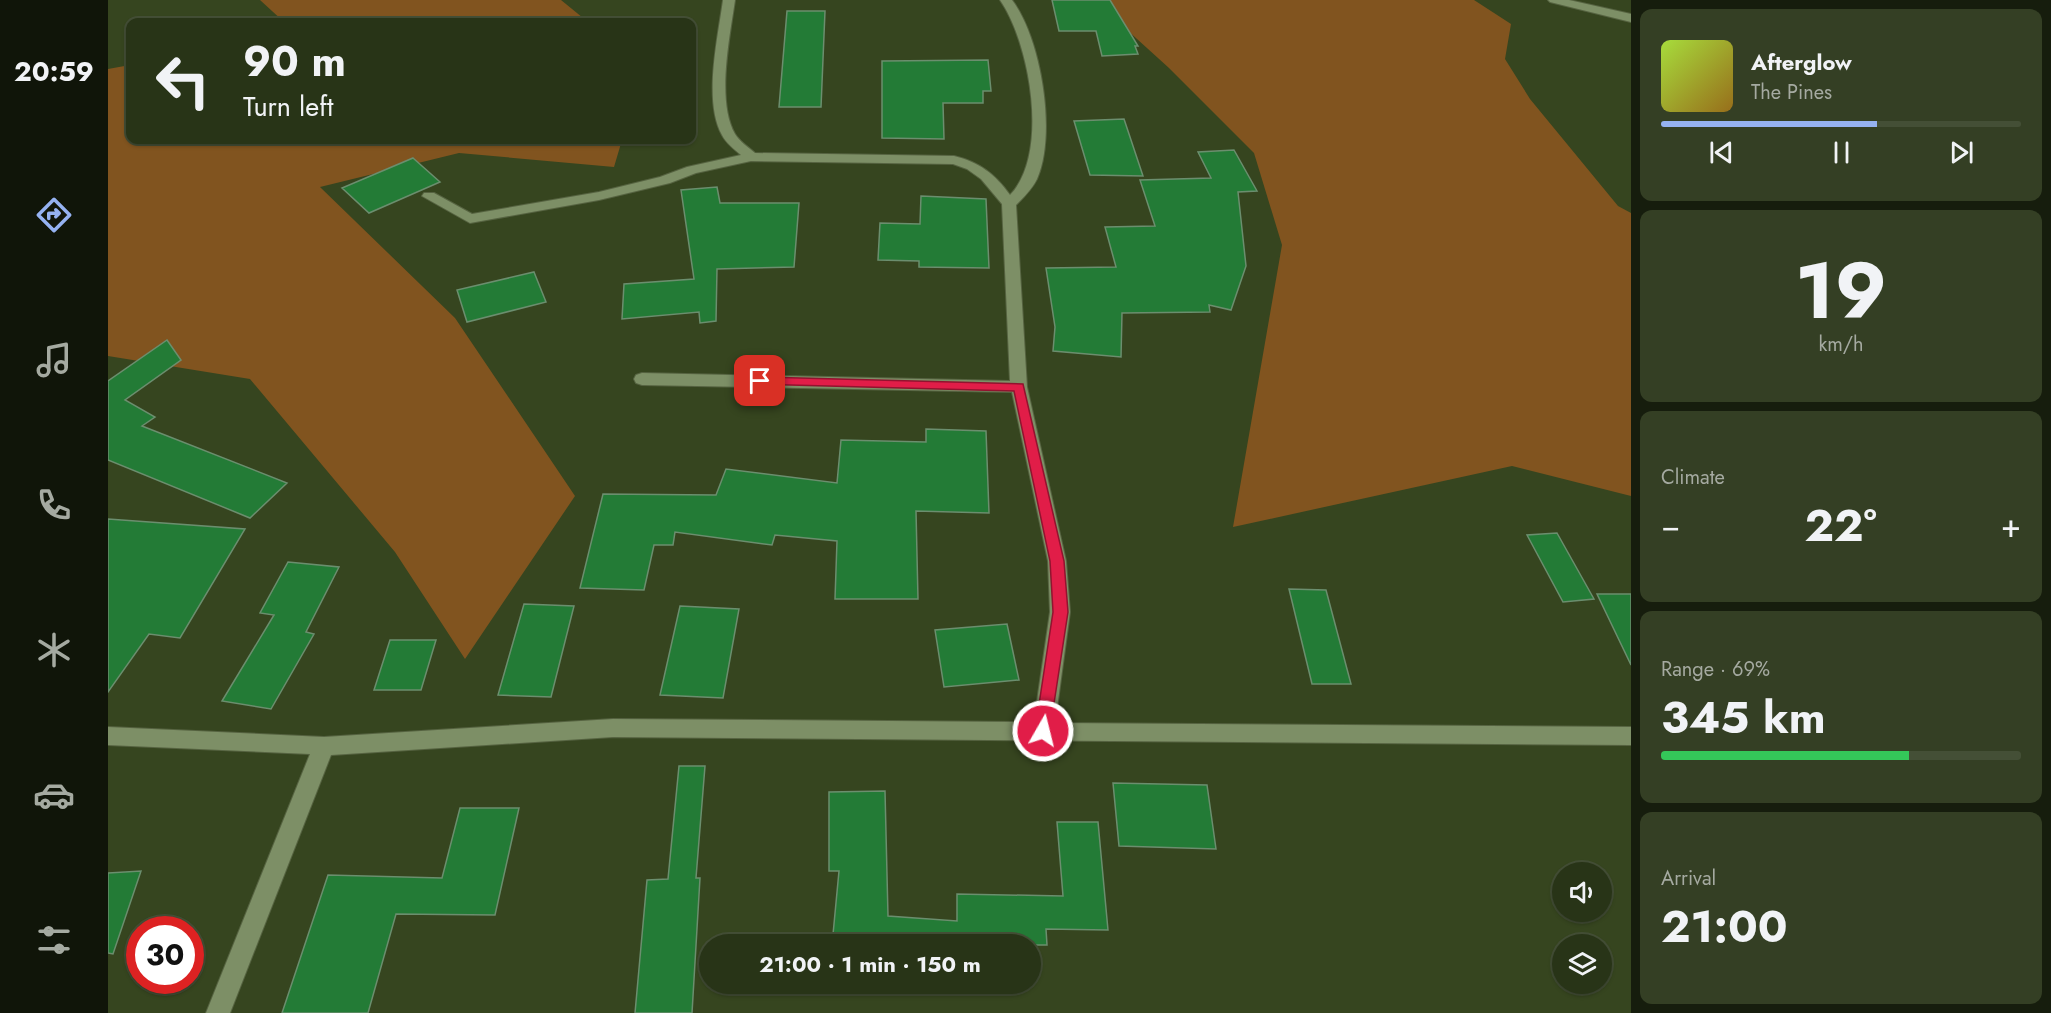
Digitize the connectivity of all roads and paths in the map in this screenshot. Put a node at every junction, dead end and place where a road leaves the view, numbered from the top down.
1 (729, 0) edge
2 (1006, 0) edge
3 (1554, 0) edge
4 (1631, 18) edge
5 (751, 157) junction
6 (429, 196) dead end
7 (1009, 204) junction
8 (642, 379) dead end
9 (1019, 387) junction
10 (1043, 731) junction
11 (1631, 735) edge
12 (108, 736) edge
13 (324, 746) junction
14 (218, 1013) edge

1 - 5 street
2 - 7 street
3 - 4 street
5 - 6 street
5 - 7 street
7 - 9 street
8 - 9 street
9 - 10 street
10 - 11 street
10 - 13 street
12 - 13 street
13 - 14 street

